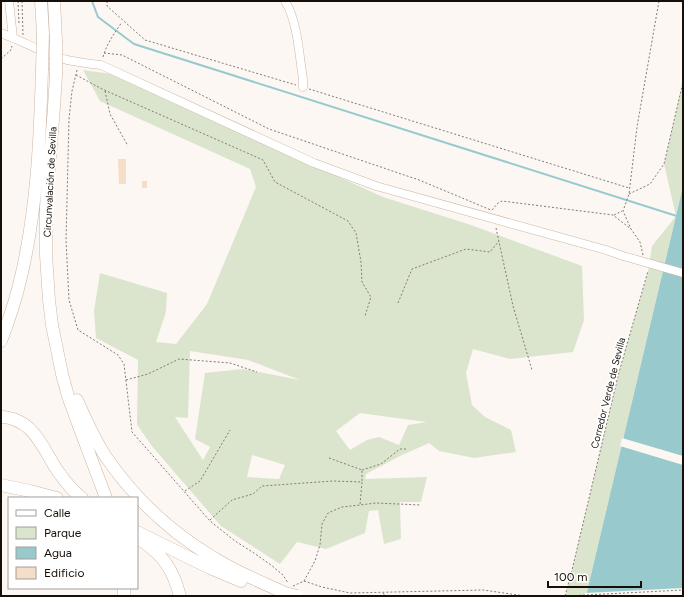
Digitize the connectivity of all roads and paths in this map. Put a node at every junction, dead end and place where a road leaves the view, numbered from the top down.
1 (10, 1) edge
2 (18, 1) edge
3 (22, 1) edge
4 (41, 1) edge
5 (54, 1) edge
6 (107, 1) edge
7 (285, 1) edge
8 (659, 1) edge
9 (123, 20) junction
10 (19, 25) dead end
11 (1, 33) edge
12 (13, 38) junction
13 (23, 38) dead end
14 (104, 53) junction
15 (1, 59) edge
16 (102, 61) junction
17 (79, 62) junction
18 (76, 74) junction
19 (683, 82) edge
20 (303, 87) junction
21 (105, 91) junction
22 (128, 146) dead end
23 (629, 189) junction
24 (629, 194) junction
25 (46, 207) junction
26 (623, 211) junction
27 (614, 215) junction
28 (495, 219) junction
29 (631, 229) junction
30 (28, 240) junction
31 (499, 241) junction
32 (644, 257) dead end
33 (47, 269) junction
34 (648, 272) dead end
35 (683, 273) edge
36 (398, 303) dead end
37 (366, 316) dead end
38 (1, 322) edge
39 (1, 341) edge
40 (532, 370) dead end
41 (258, 372) dead end
42 (126, 380) junction
43 (1, 417) edge
44 (230, 430) dead end
45 (407, 449) dead end
46 (329, 458) dead end
47 (362, 470) junction
48 (362, 482) junction
49 (1, 485) edge
50 (1, 490) edge
51 (185, 492) junction
52 (103, 496) edge
53 (35, 497) edge
54 (53, 497) edge
55 (81, 497) edge
56 (138, 497) edge
57 (138, 497) edge
58 (360, 504) junction
59 (420, 505) dead end
60 (210, 521) junction
61 (138, 529) edge
62 (138, 532) edge
63 (138, 539) edge
64 (174, 550) junction
65 (212, 563) junction
66 (304, 581) junction
67 (683, 590) edge
68 (383, 592) junction
69 (505, 595) edge
70 (180, 596) edge
71 (297, 596) edge
72 (385, 596) edge
73 (525, 596) edge
74 (565, 596) edge
75 (567, 596) edge

1 - 12 street
2 - 10 path
3 - 13 path
4 - 30 highway, Circunvalación de Sevilla, bridge
5 - 25 highway, Circunvalación de Sevilla, bridge
6 - 9 path
7 - 20 street
8 - 23 path
9 - 14 path
9 - 20 path
11 - 12 street
12 - 15 path
12 - 17 street
14 - 16 path
14 - 27 path
16 - 17 street
16 - 28 street
17 - 18 path
18 - 21 path
18 - 42 path
19 - 24 path
20 - 23 path
21 - 22 path
21 - 37 path
23 - 24 path
24 - 26 path
25 - 33 highway, Circunvalación de Sevilla
25 - 52 highway
26 - 27 path
26 - 29 path
27 - 29 path
28 - 31 path
28 - 35 street, bridge
29 - 32 path
30 - 38 highway
30 - 39 highway, Circunvalación de Sevilla
31 - 36 path
31 - 40 path
33 - 52 highway, Circunvalación de Sevilla
33 - 57 highway
34 - 74 path, Corredor Verde de Sevilla
41 - 42 path
42 - 51 path
43 - 55 highway
44 - 51 path
45 - 47 path
46 - 47 path
47 - 48 path
48 - 58 path
48 - 60 path
49 - 54 highway
50 - 53 highway
51 - 60 path
56 - 65 highway
58 - 59 path
58 - 66 path
60 - 66 path
61 - 64 highway
62 - 64 highway
63 - 70 highway
64 - 65 highway
65 - 71 highway, bridge
66 - 68 path
67 - 75 path
68 - 69 path
68 - 72 path
69 - 73 path

